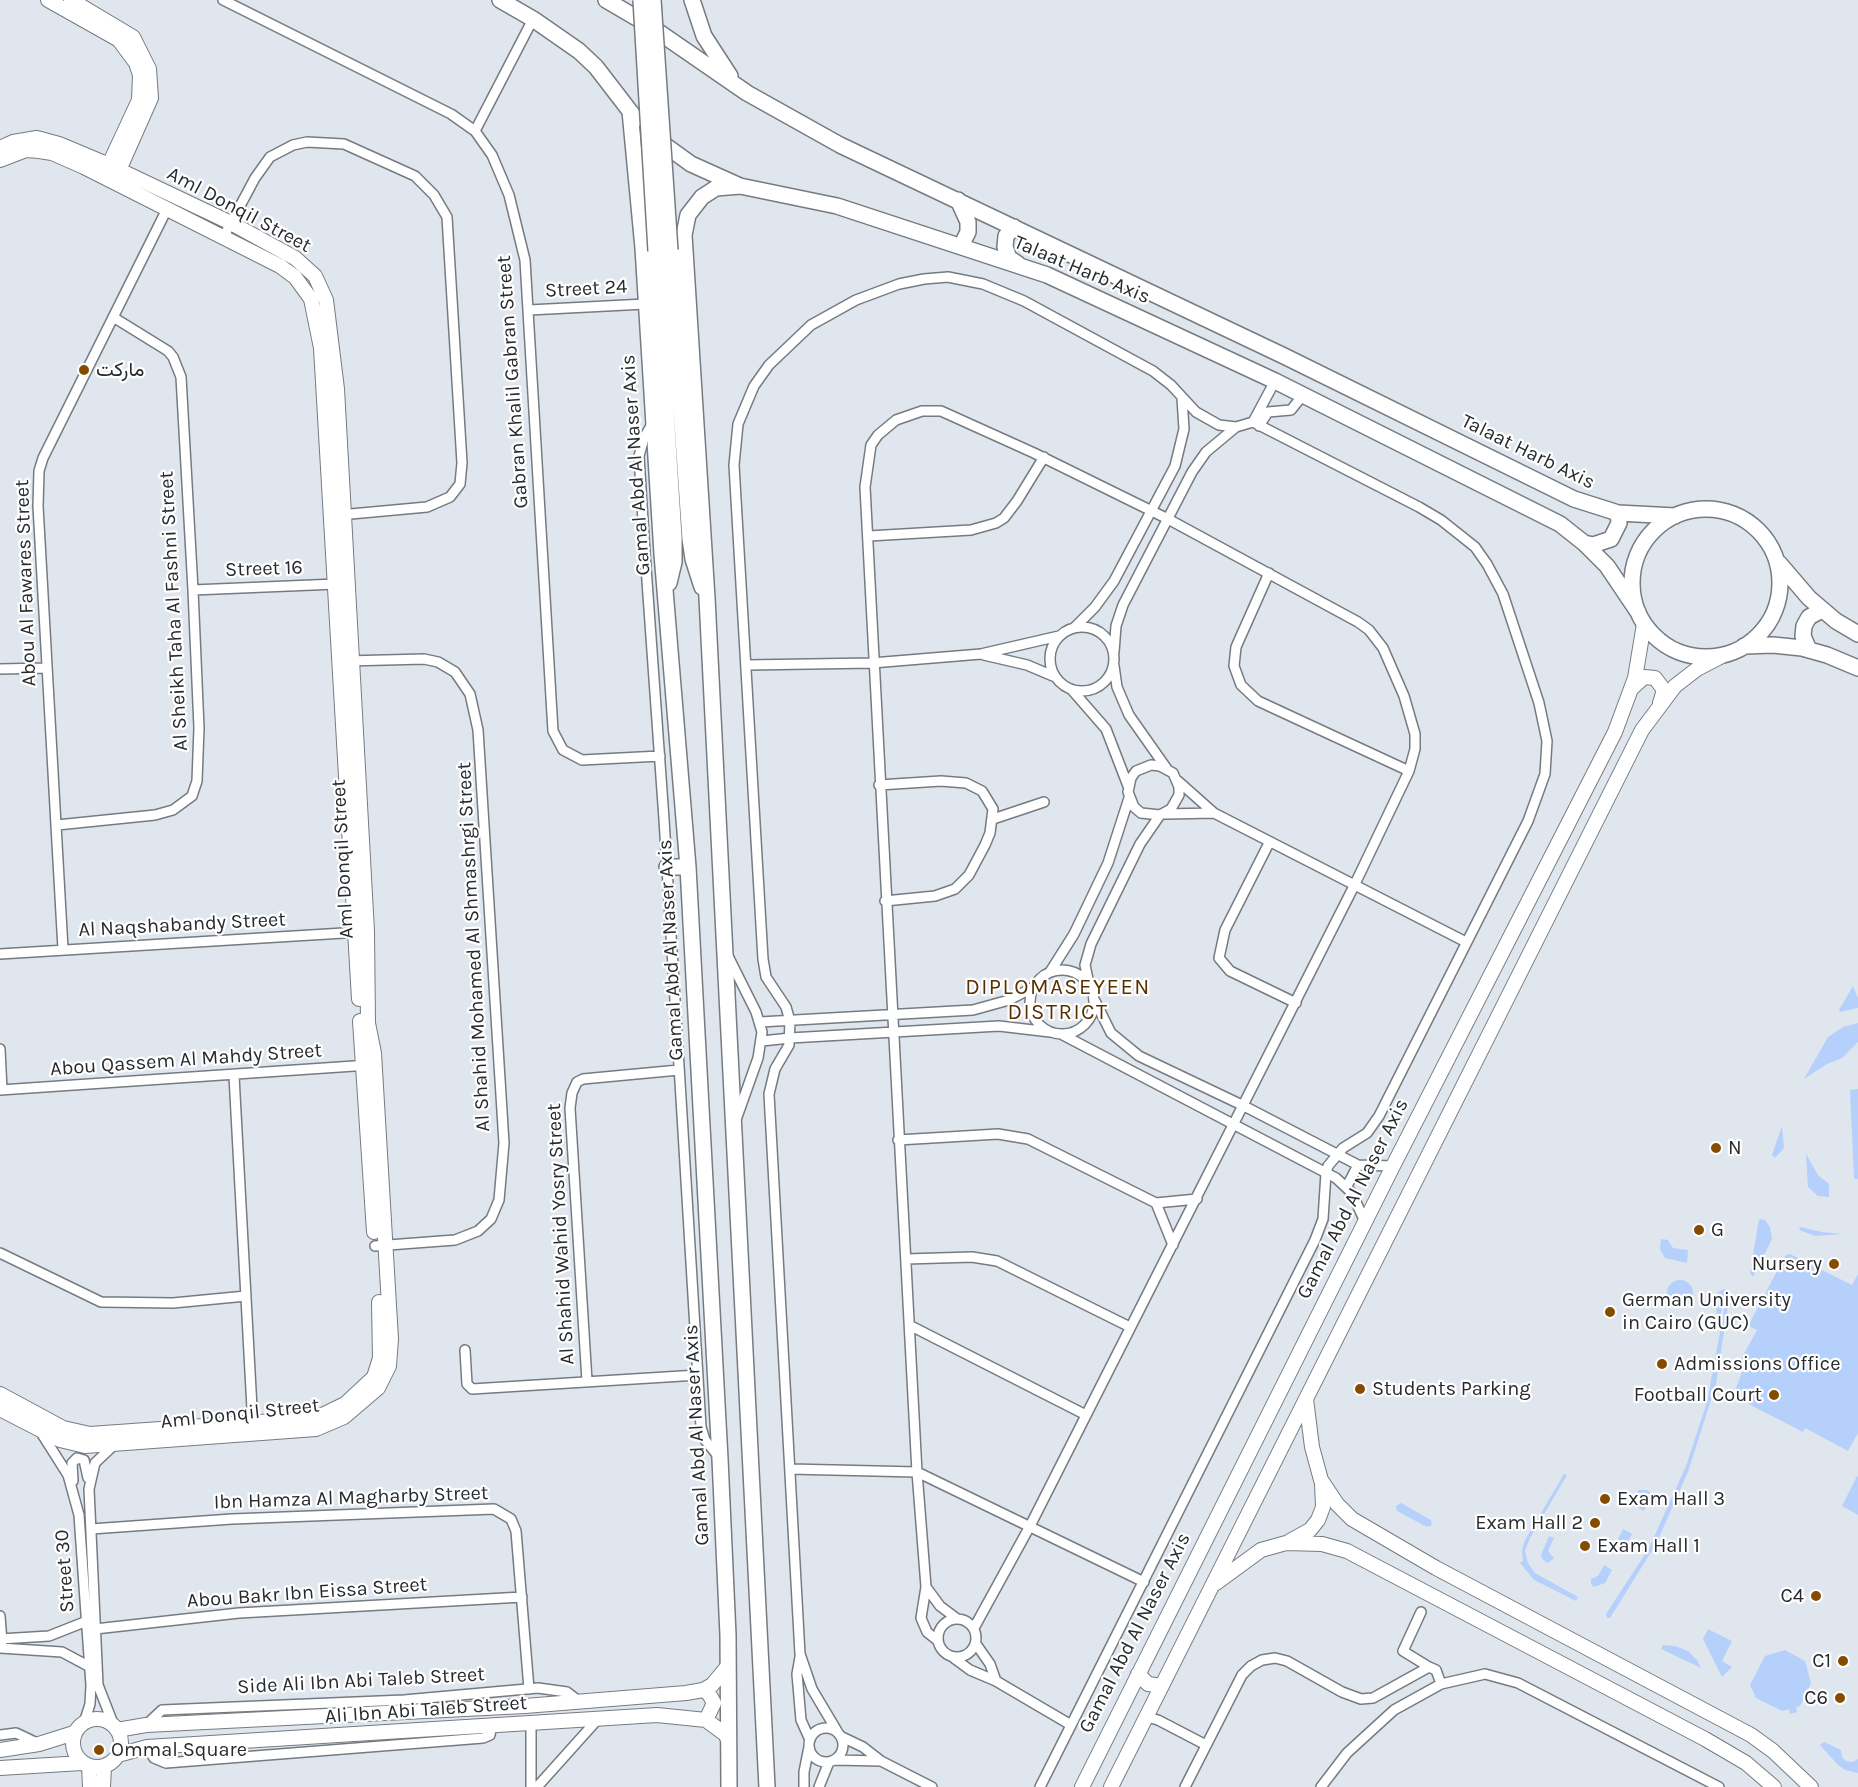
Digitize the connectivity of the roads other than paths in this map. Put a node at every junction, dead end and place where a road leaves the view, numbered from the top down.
1 (48, 0) edge
2 (223, 0) edge
3 (500, 0) edge
4 (606, 0) edge
5 (640, 0) edge
6 (653, 0) edge
7 (692, 0) edge
8 (68, 3) edge
9 (533, 19) junction
10 (747, 93) junction
11 (630, 111) junction
12 (476, 131) junction
13 (0, 148) edge
14 (0, 160) edge
15 (111, 173) junction
16 (740, 186) junction
17 (958, 200) junction
18 (167, 208) junction
19 (640, 210) junction
20 (688, 215) junction
21 (231, 223) junction
22 (1014, 227) junction
23 (224, 236) junction
24 (961, 246) junction
25 (663, 250) junction
26 (1019, 265) junction
27 (645, 304) junction
28 (529, 310) junction
29 (113, 317) junction
30 (1275, 381) junction
31 (1303, 395) junction
32 (1182, 398) junction
33 (653, 422) junction
34 (1256, 424) junction
35 (1236, 427) junction
36 (1044, 457) junction
37 (1152, 512) junction
38 (1618, 513) junction
39 (337, 515) junction
40 (1675, 516) junction
41 (1168, 519) junction
42 (869, 536) junction
43 (1584, 543) junction
44 (1775, 558) junction
45 (1269, 573) junction
46 (336, 584) junction
47 (193, 590) junction
48 (666, 591) junction
49 (708, 598) junction
50 (1822, 610) junction
51 (1641, 618) junction
52 (1074, 628) junction
53 (1858, 634) edge
54 (1059, 636) junction
55 (1744, 646) junction
56 (1809, 650) junction
57 (1114, 652) junction
58 (981, 654) junction
59 (1722, 656) junction
60 (346, 661) junction
61 (872, 663) junction
62 (747, 665) junction
63 (1114, 665) junction
64 (47, 668) junction
65 (1858, 668) edge
66 (0, 669) edge
67 (1053, 676) junction
68 (1632, 688) junction
69 (1072, 690) junction
70 (1660, 703) junction
71 (660, 756) junction
72 (1167, 769) junction
73 (1409, 771) junction
74 (1176, 779) junction
75 (879, 785) junction
76 (1128, 786) junction
77 (1129, 798) junction
78 (1044, 802) dead end
79 (1214, 813) junction
80 (1162, 815) junction
81 (993, 819) junction
82 (57, 825) junction
83 (1269, 843) junction
84 (667, 867) junction
85 (688, 867) junction
86 (1354, 886) junction
87 (885, 901) junction
88 (361, 932) junction
89 (1466, 942) junction
90 (63, 949) junction
91 (725, 949) junction
92 (0, 954) edge
93 (1050, 972) junction
94 (1089, 984) junction
95 (1034, 987) junction
96 (1094, 999) junction
97 (1296, 1003) junction
98 (892, 1015) junction
99 (790, 1021) junction
100 (760, 1022) junction
101 (893, 1032) junction
102 (1050, 1032) junction
103 (1061, 1034) junction
104 (790, 1038) junction
105 (762, 1041) junction
106 (0, 1049) edge
107 (368, 1065) junction
108 (679, 1070) junction
109 (234, 1076) junction
110 (1, 1090) edge
111 (1244, 1106) junction
112 (1235, 1123) junction
113 (733, 1130) junction
114 (898, 1140) junction
115 (1336, 1154) junction
116 (1358, 1164) junction
117 (1393, 1166) junction
118 (1326, 1173) junction
119 (1347, 1186) junction
120 (1197, 1199) junction
121 (1156, 1203) junction
122 (1365, 1222) junction
123 (1173, 1245) junction
124 (380, 1246) junction
125 (0, 1253) edge
126 (906, 1259) junction
127 (1334, 1284) junction
128 (246, 1296) junction
129 (1357, 1296) junction
130 (911, 1326) junction
131 (1130, 1327) junction
132 (465, 1350) dead end
133 (698, 1375) junction
134 (587, 1381) junction
135 (0, 1394) edge
136 (1306, 1398) junction
137 (0, 1409) edge
138 (1086, 1415) junction
139 (36, 1428) junction
140 (253, 1429) junction
141 (113, 1446) junction
142 (720, 1459) junction
143 (790, 1469) junction
144 (916, 1472) junction
145 (1322, 1480) junction
146 (89, 1481) junction
147 (72, 1485) junction
148 (1030, 1526) junction
149 (91, 1529) junction
150 (1286, 1543) junction
151 (1436, 1568) junction
152 (1144, 1582) junction
153 (1212, 1586) junction
154 (926, 1587) junction
155 (1424, 1591) junction
156 (522, 1597) junction
157 (1421, 1612) dead end
158 (0, 1616) edge
159 (956, 1618) junction
160 (87, 1621) junction
161 (974, 1628) junction
162 (95, 1629) junction
163 (937, 1640) junction
164 (1, 1643) edge
165 (975, 1644) junction
166 (801, 1654) junction
167 (951, 1656) junction
168 (90, 1667) junction
169 (727, 1667) junction
170 (1429, 1667) junction
171 (1138, 1674) junction
172 (996, 1680) junction
173 (1441, 1684) junction
174 (1162, 1686) junction
175 (530, 1689) junction
176 (703, 1690) junction
177 (469, 1694) junction
178 (580, 1702) junction
179 (404, 1706) junction
180 (470, 1708) junction
181 (1121, 1708) junction
182 (1146, 1717) junction
183 (597, 1719) junction
184 (706, 1720) junction
185 (531, 1723) junction
186 (146, 1725) junction
187 (1071, 1725) junction
188 (79, 1728) junction
189 (115, 1728) junction
190 (839, 1734) junction
191 (0, 1735) edge
192 (729, 1741) junction
193 (39, 1744) junction
194 (809, 1744) junction
195 (1206, 1745) junction
196 (147, 1747) junction
197 (0, 1749) edge
198 (118, 1755) junction
199 (832, 1761) junction
200 (881, 1761) junction
201 (86, 1765) junction
202 (104, 1767) junction
203 (0, 1768) edge
204 (1113, 1785) edge
205 (90, 1787) edge
206 (103, 1787) edge
207 (531, 1787) edge
208 (537, 1787) edge
209 (729, 1787) edge
210 (767, 1787) edge
211 (804, 1787) edge
212 (819, 1787) edge
213 (932, 1787) edge
214 (1040, 1787) edge
215 (1082, 1787) edge
216 (1185, 1787) edge
217 (1321, 1787) edge
218 (1719, 1787) edge
219 (1774, 1787) edge
220 (1812, 1787) edge

1 - 8 main road
2 - 12 street, Gabran Khalil Gabran Street
3 - 9 main road, Talaat Harb Axis
4 - 10 main road, Talaat Harb Axis
5 - 25 main road, bridge
6 - 25 main road, bridge
7 - 10 main road
8 - 15 main road
9 - 11 main road, Talaat Harb Axis
9 - 12 street
10 - 17 main road, Talaat Harb Axis
11 - 16 main road, Talaat Harb Axis
11 - 19 main road, Gamal Abd Al Naser Axis
12 - 28 street, Gabran Khalil Gabran Street
13 - 15 main road, Aml Donqil Street
14 - 15 main road, Aml Donqil Street
15 - 18 main road, Aml Donqil Street
15 - 21 main road, Aml Donqil Street
16 - 20 main road
16 - 24 main road, Talaat Harb Axis
17 - 22 main road, Talaat Harb Axis
17 - 24 main road
18 - 23 main road, Aml Donqil Street
18 - 29 street, Abou Al Fawares Street
19 - 20 main road
19 - 27 main road, Gamal Abd Al Naser Axis
20 - 49 main road
21 - 23 street
21 - 39 main road, Aml Donqil Street
21 - 39 street
22 - 26 main road
22 - 38 main road, Talaat Harb Axis
23 - 39 main road, Aml Donqil Street
24 - 26 main road, Talaat Harb Axis
25 - 48 main road
25 - 49 main road
26 - 30 main road, Talaat Harb Axis
27 - 28 street, Street 24
27 - 33 main road, Gamal Abd Al Naser Axis
28 - 71 street, Gabran Khalil Gabran Street
29 - 47 street, Al Sheikh Taha Al Fashni Street
29 - 64 street, Abou Al Fawares Street
30 - 31 main road, Talaat Harb Axis
30 - 34 street
31 - 34 street
31 - 43 main road, Talaat Harb Axis
32 - 35 street
32 - 37 street
32 - 62 street
33 - 48 main road, Gamal Abd Al Naser Axis
33 - 71 street
34 - 35 street
34 - 89 street
35 - 41 street
36 - 37 street
36 - 42 street
36 - 42 street
37 - 41 street
37 - 52 street
38 - 40 main road, Talaat Harb Axis
38 - 43 main road
39 - 46 main road, Aml Donqil Street
39 - 60 main road, Aml Donqil Street
40 - 44 main road
40 - 51 main road
41 - 45 street
41 - 57 street
42 - 61 street
43 - 51 main road, Talaat Harb Axis
44 - 50 main road
44 - 55 main road
45 - 73 street
45 - 73 street
46 - 47 street, Street 16
46 - 60 main road, Aml Donqil Street
47 - 82 street, Al Sheikh Taha Al Fashni Street
48 - 85 main road, Gamal Abd Al Naser Axis
49 - 91 main road
50 - 53 main road
50 - 56 main road
51 - 59 main road
51 - 68 main road, Gamal Abd Al Naser Axis
52 - 54 street
52 - 57 street
54 - 58 street
54 - 67 street
55 - 56 main road
55 - 59 main road
56 - 65 main road
57 - 63 street
58 - 61 street
58 - 67 street
59 - 70 main road
60 - 88 main road, Aml Donqil Street
60 - 124 street, Al Shahid Mohamed Al Shmashrgi Street
61 - 62 street
61 - 75 street
62 - 99 street
63 - 69 street
63 - 72 street
64 - 66 street
64 - 82 street, Abou Al Fawares Street
67 - 69 street
68 - 70 main road
68 - 117 main road, Gamal Abd Al Naser Axis
69 - 76 street
70 - 129 main road
71 - 84 street
72 - 74 street
72 - 76 street
73 - 86 street
74 - 79 street
74 - 80 street
75 - 81 street
75 - 87 street
76 - 77 street
77 - 80 street
77 - 93 street
78 - 81 street
79 - 80 street
79 - 83 street
80 - 94 street
81 - 87 street
82 - 90 street, Abou Al Fawares Street
83 - 86 street
83 - 97 street
84 - 85 main road
84 - 108 street
85 - 142 main road, Gamal Abd Al Naser Axis
86 - 89 street
86 - 97 street
87 - 98 street
88 - 90 street, Al Naqshabandy Street
88 - 107 main road, Aml Donqil Street
89 - 115 street
90 - 92 street, Al Naqshabandy Street
91 - 100 street
91 - 113 main road
93 - 94 street
93 - 95 street
94 - 96 street
95 - 98 street
95 - 102 street
96 - 103 street
96 - 111 street
97 - 111 street
98 - 99 street
98 - 101 street
99 - 100 street
99 - 104 street
100 - 105 street
101 - 102 street
101 - 104 street
101 - 114 street
102 - 103 street
103 - 112 street
104 - 105 street
104 - 143 street
105 - 113 street
106 - 110 street
107 - 109 street, Abou Qassem Al Mahdy Street
107 - 124 main road, Aml Donqil Street
108 - 133 street
108 - 134 street, Al Shahid Wahid Yosry Street
109 - 110 street, Abou Qassem Al Mahdy Street
109 - 128 street
111 - 112 street
111 - 115 street
112 - 118 street
112 - 120 street
113 - 210 main road
114 - 121 street
114 - 126 street
115 - 116 street
115 - 118 street
116 - 117 street
116 - 119 street
117 - 122 main road, Gamal Abd Al Naser Axis
118 - 119 street
118 - 152 street
119 - 122 street
120 - 121 street
120 - 123 street
121 - 123 street
122 - 127 main road, Gamal Abd Al Naser Axis
123 - 131 street
124 - 140 main road, Aml Donqil Street
125 - 128 street
126 - 130 street
126 - 131 street
127 - 129 main road
127 - 171 main road, Gamal Abd Al Naser Axis
128 - 140 street
129 - 136 main road
130 - 138 street
130 - 144 street
131 - 138 street
132 - 134 street
133 - 134 street
133 - 142 street
135 - 140 main road, Aml Donqil Street
136 - 145 main road
136 - 153 main road
137 - 139 main road, Aml Donqil Street
138 - 148 street
139 - 141 main road, Aml Donqil Street
139 - 147 street, Street 30
140 - 141 main road, Aml Donqil Street
141 - 146 street
142 - 169 main road, Gamal Abd Al Naser Axis
143 - 144 street
143 - 166 street
144 - 148 street
144 - 154 street
145 - 150 main road
145 - 151 main road
146 - 147 street
146 - 149 street, Street 30
147 - 160 street, Street 30
148 - 152 street
148 - 161 street
149 - 156 street, Ibn Hamza Al Magharby Street
149 - 162 street, Street 30
150 - 153 main road
150 - 155 main road
151 - 155 main road
151 - 220 main road
152 - 187 street
153 - 174 main road
154 - 159 street
154 - 163 street
155 - 219 main road
156 - 162 street, Abou Bakr Ibn Eissa Street
156 - 175 street, Ibn Hamza Al Magharby Street
157 - 170 street
158 - 164 street
159 - 161 street
159 - 163 street
160 - 164 street
160 - 168 street, Street 30
161 - 165 street
162 - 189 street, Street 30
163 - 167 street
164 - 168 street
165 - 167 street
165 - 172 street
166 - 190 street
166 - 194 street
167 - 172 street
168 - 188 street, Street 30
169 - 176 main road
169 - 192 main road, Gamal Abd Al Naser Axis
170 - 173 street
170 - 195 street
171 - 174 main road
171 - 181 main road, Gamal Abd Al Naser Axis
172 - 187 street
173 - 217 street
173 - 218 street
174 - 182 main road
175 - 177 street, Side Ali Ibn Abi Taleb Street
175 - 178 street, Side Ali Ibn Abi Taleb Street
176 - 178 main road, Ali Ibn Abi Taleb Street
176 - 184 main road
177 - 179 street, Side Ali Ibn Abi Taleb Street
177 - 180 main road
178 - 180 main road, Ali Ibn Abi Taleb Street
179 - 180 main road, Ali Ibn Abi Taleb Street
179 - 186 main road, Ali Ibn Abi Taleb Street
181 - 182 main road
181 - 215 main road, Gamal Abd Al Naser Axis
182 - 195 street
182 - 204 main road
183 - 184 main road, Ali Ibn Abi Taleb Street
183 - 185 main road, Ali Ibn Abi Taleb Street
183 - 208 street
184 - 192 main road
185 - 196 main road, Ali Ibn Abi Taleb Street
185 - 207 street
186 - 189 main road, Ali Ibn Abi Taleb Street
186 - 196 main road
187 - 214 street
188 - 189 main road
188 - 193 main road
188 - 201 main road
189 - 198 main road
190 - 194 street
190 - 199 street
190 - 200 street
191 - 193 street
192 - 209 main road, Gamal Abd Al Naser Axis
193 - 197 main road
194 - 199 street
194 - 211 street
195 - 216 street
196 - 198 main road, Ali Ibn Abi Taleb Street
198 - 202 main road
199 - 200 street
199 - 212 street
200 - 213 street
201 - 202 main road
201 - 203 main road
201 - 205 main road
202 - 206 main road

